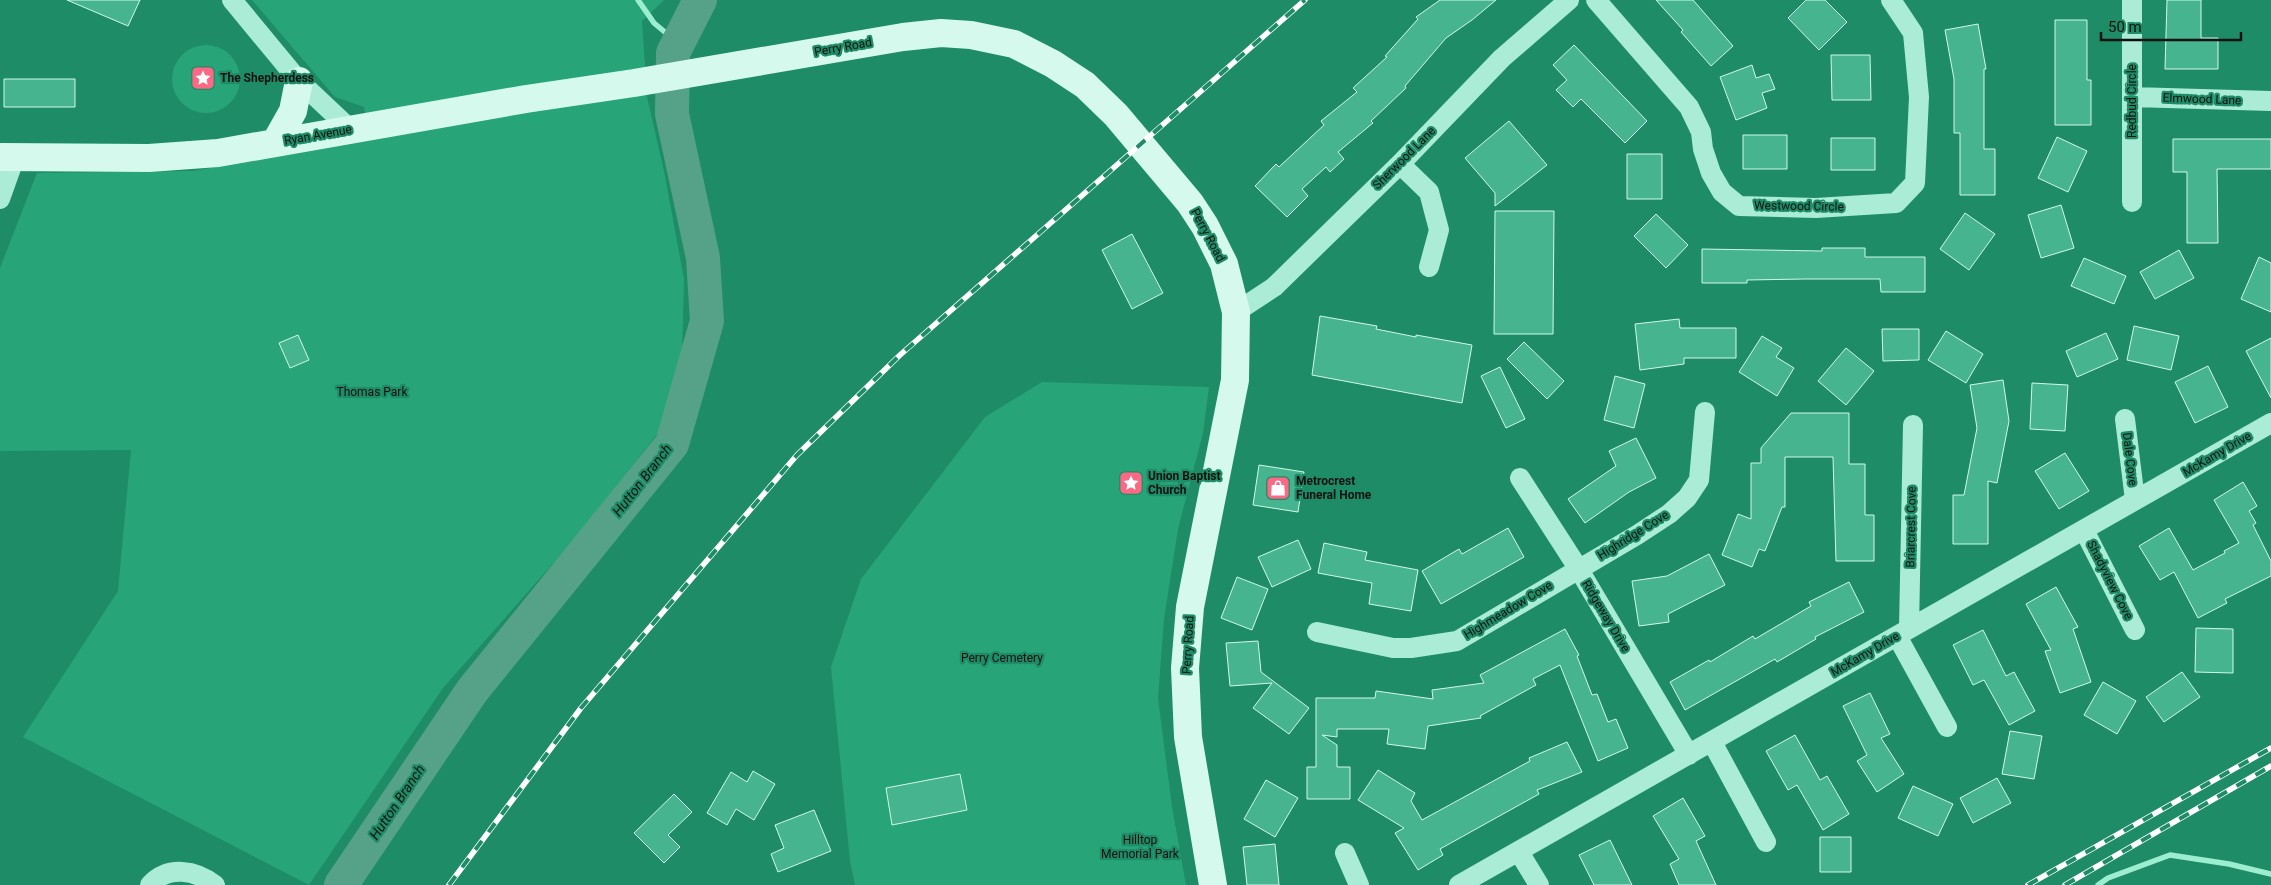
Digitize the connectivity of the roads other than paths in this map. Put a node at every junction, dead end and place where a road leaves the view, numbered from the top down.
1 (232, 0) edge
2 (1569, 0) edge
3 (1596, 0) edge
4 (1890, 0) edge
5 (2132, 0) edge
6 (299, 81) junction
7 (634, 83) joint
8 (2132, 96) junction
9 (2271, 101) edge
10 (350, 129) junction
11 (275, 143) junction
12 (7, 157) edge
13 (1400, 164) junction
14 (0, 199) edge
15 (2132, 202) dead end
16 (1429, 267) dead end
17 (1236, 312) junction
18 (1706, 412) dead end
19 (2125, 418) dead end
20 (1913, 425) dead end
21 (2270, 426) edge
22 (1520, 478) dead end
23 (2136, 500) junction
24 (2084, 530) junction
25 (1578, 568) junction
26 (2135, 630) dead end
27 (1317, 632) dead end
28 (1903, 633) junction
29 (1947, 728) dead end
30 (1712, 742) junction
31 (1689, 755) junction
32 (1766, 842) dead end
33 (1519, 852) junction
34 (1344, 853) dead end
35 (150, 885) edge
36 (215, 885) edge
37 (1213, 885) edge
38 (1359, 885) edge
39 (1459, 885) edge
40 (1540, 885) edge

1 - 6 street
2 - 13 street, Sherwood Lane
3 - 4 street, Westwood Circle
5 - 8 street, Redbud Circle
6 - 10 street
6 - 11 street
7 - 10 street, Ryan Avenue
7 - 17 street, Perry Road
8 - 9 street, Elmwood Lane
8 - 15 street, Redbud Circle
10 - 11 street, Ryan Avenue
11 - 12 street, Ryan Avenue
12 - 14 street
13 - 16 street
13 - 17 street, Sherwood Lane
17 - 37 street, Perry Road
18 - 25 street, Highridge Cove
19 - 23 street, Dale Cove
20 - 28 street, Briarcrest Cove
21 - 23 street, McKamy Drive
22 - 25 street, Ridgeway Drive
23 - 24 street, McKamy Drive
24 - 26 street, Shadyview Cove
24 - 28 street, McKamy Drive
25 - 27 street, Highmeadow Cove
25 - 31 street, Ridgeway Drive
28 - 29 street
28 - 30 street, McKamy Drive
30 - 31 street, McKamy Drive
30 - 32 street
31 - 33 street, McKamy Drive
33 - 39 street, McKamy Drive
33 - 40 street
34 - 38 street
35 - 36 street

